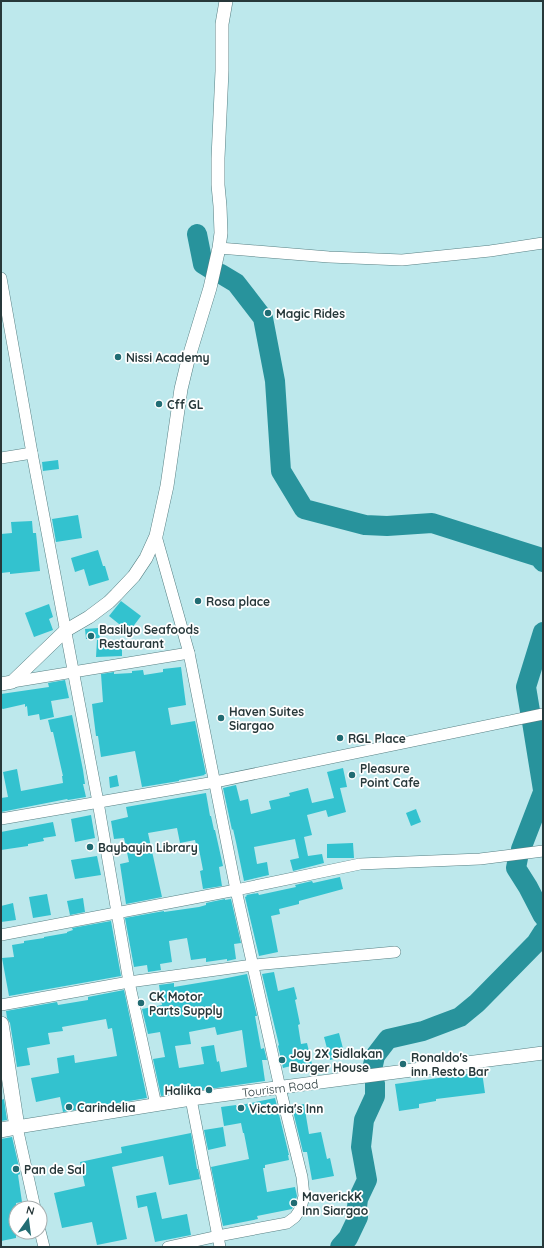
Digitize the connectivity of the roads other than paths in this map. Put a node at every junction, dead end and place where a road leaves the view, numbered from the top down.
1 (226, 1) edge
2 (543, 243) edge
3 (220, 248) junction
4 (1, 278) edge
5 (32, 453) junction
6 (1, 458) edge
7 (156, 536) junction
8 (65, 631) junction
9 (189, 653) junction
10 (73, 672) junction
11 (6, 683) edge
12 (543, 714) edge
13 (214, 782) junction
14 (98, 802) junction
15 (1, 819) edge
16 (543, 851) edge
17 (236, 890) junction
18 (118, 913) junction
19 (1, 935) edge
20 (395, 952) dead end
21 (253, 965) junction
22 (129, 982) junction
23 (1, 1005) edge
24 (1, 1024) edge
25 (543, 1052) edge
26 (280, 1088) junction
27 (191, 1099) junction
28 (156, 1105) junction
29 (17, 1126) junction
30 (1, 1130) edge
31 (33, 1200) edge
32 (219, 1241) edge
33 (168, 1247) edge

1 - 3 street
2 - 3 street
3 - 7 street
4 - 5 street
5 - 6 street
5 - 8 street
7 - 8 street
7 - 9 street
8 - 10 street
8 - 11 street
9 - 10 street
9 - 13 street
10 - 11 street
10 - 14 street
12 - 13 street
13 - 14 street
13 - 17 street
14 - 15 street
14 - 18 street
16 - 17 street
17 - 18 street
17 - 21 street
18 - 19 street
18 - 22 street
20 - 21 street
21 - 22 street
21 - 26 street
22 - 23 street
22 - 28 street
24 - 29 main road
25 - 26 street, Tourism Road
26 - 27 street, Tourism Road
26 - 32 street
27 - 28 street, Tourism Road
27 - 32 street
28 - 29 street, Tourism Road
29 - 30 main road
29 - 31 street
32 - 33 street

